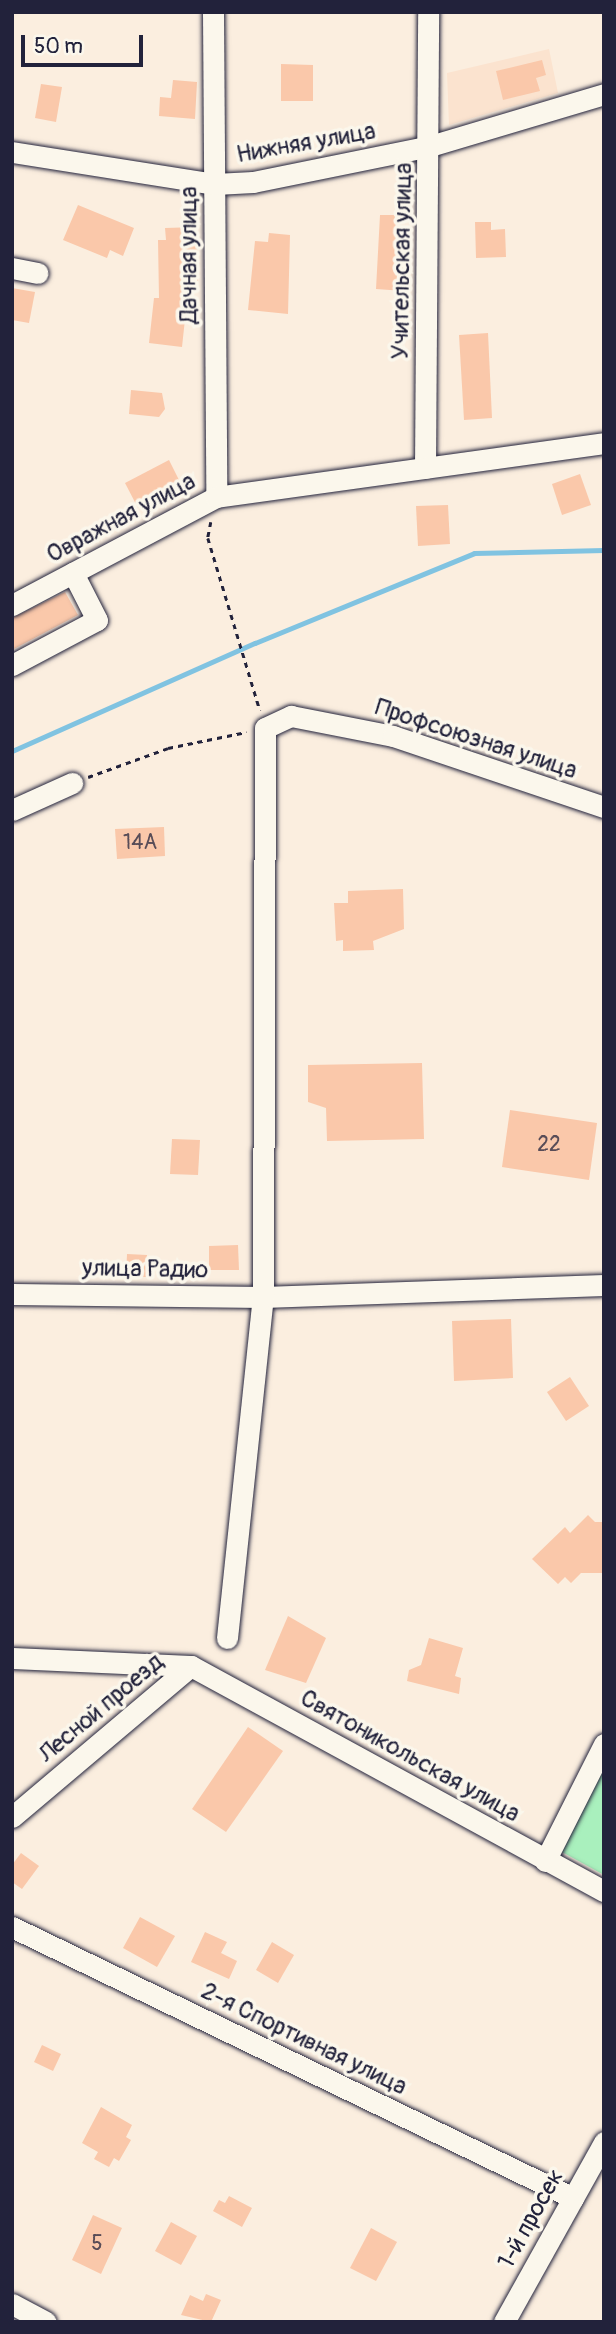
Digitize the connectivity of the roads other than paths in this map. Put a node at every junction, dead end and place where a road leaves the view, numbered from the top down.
1 (213, 12) edge
2 (428, 12) edge
3 (604, 94) edge
4 (430, 146) junction
5 (12, 152) edge
6 (215, 184) junction
7 (12, 268) edge
8 (38, 273) dead end
9 (604, 443) edge
10 (425, 468) junction
11 (216, 497) junction
12 (72, 573) junction
13 (12, 606) edge
14 (12, 665) edge
15 (72, 783) road end
16 (604, 807) edge
17 (12, 810) edge
18 (604, 1285) edge
19 (12, 1294) edge
20 (270, 1296) junction
21 (227, 1638) dead end
22 (12, 1658) edge
23 (191, 1666) junction
24 (604, 1744) edge
25 (12, 1817) edge
26 (545, 1861) junction
27 (604, 1891) edge
28 (12, 1927) edge
29 (604, 2142) edge
30 (573, 2198) junction
31 (12, 2304) edge
32 (46, 2322) edge
33 (504, 2322) edge

1 - 6 street, Дачная улица
2 - 4 street, Учительская улица
3 - 4 street, Нижняя улица
4 - 6 street, Нижняя улица
4 - 10 street, Учительская улица
5 - 6 street, Нижняя улица
6 - 11 street, Дачная улица
7 - 8 street
9 - 10 street, Овражная улица
10 - 11 street, Овражная улица
11 - 12 street, Овражная улица
12 - 13 street, Овражная улица
12 - 14 street
15 - 17 street
16 - 20 street, Профсоюзная улица
18 - 20 street, улица Радио
19 - 20 street, улица Радио
20 - 21 street
22 - 23 street
23 - 25 street, Лесной проезд
23 - 26 street, Святоникольская улица
24 - 26 street
26 - 27 street, Святоникольская улица
28 - 30 street, 2-я Спортивная улица
29 - 30 street, 1-й просек
30 - 33 street, 1-й просек
31 - 32 street

